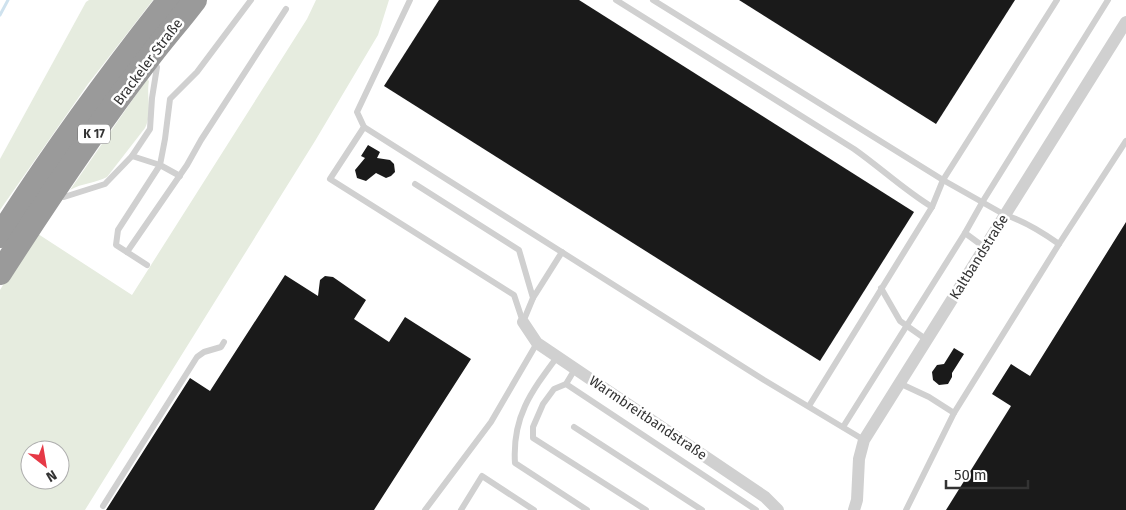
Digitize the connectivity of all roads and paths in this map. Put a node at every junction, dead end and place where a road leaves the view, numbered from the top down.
1 (169, 0) edge
2 (195, 0) edge
3 (251, 0) edge
4 (410, 0) edge
5 (616, 0) edge
6 (653, 0) edge
7 (1057, 0) edge
8 (1108, 0) edge
9 (286, 9) dead end
10 (1126, 22) edge
11 (148, 60) junction
12 (364, 127) junction
13 (1126, 141) edge
14 (132, 156) junction
15 (160, 165) junction
16 (180, 176) junction
17 (943, 180) junction
18 (415, 184) dead end
19 (54, 192) junction
20 (983, 201) junction
21 (932, 207) junction
22 (1004, 215) junction
23 (965, 234) junction
24 (0, 236) edge
25 (1059, 244) junction
26 (984, 246) junction
27 (127, 252) junction
28 (562, 252) junction
29 (148, 265) dead end
30 (0, 272) edge
31 (882, 288) junction
32 (533, 298) junction
33 (523, 322) junction
34 (906, 326) junction
35 (927, 340) junction
36 (224, 342) dead end
37 (537, 343) junction
38 (556, 357) junction
39 (575, 369) junction
40 (899, 383) junction
41 (566, 384) junction
42 (809, 406) junction
43 (954, 413) junction
44 (574, 427) dead end
45 (843, 427) junction
46 (864, 440) junction
47 (104, 506) dead end
48 (858, 507) edge
49 (425, 510) edge
50 (461, 510) edge
51 (534, 510) edge
52 (587, 510) edge
53 (646, 510) edge
54 (702, 510) edge
55 (756, 510) edge
56 (778, 510) edge
57 (906, 510) edge

1 - 24 highway, Brackeler Straße / K 17
2 - 11 highway, Brackeler Straße / K 17
3 - 15 lane
4 - 12 lane
5 - 21 lane
6 - 17 lane
7 - 17 lane
8 - 20 lane
9 - 16 lane
10 - 22 street, Kaltbandstraße
11 - 14 lane
11 - 19 highway, Brackeler Straße / K 17
12 - 28 lane
12 - 33 lane
13 - 25 lane
14 - 15 lane
14 - 19 lane
15 - 16 lane
15 - 27 lane
16 - 27 lane
17 - 20 lane
17 - 21 lane
18 - 32 lane
19 - 30 highway, Brackeler Straße / K 17
20 - 22 lane
20 - 23 lane
21 - 31 lane
22 - 25 lane
22 - 26 street, Kaltbandstraße
23 - 26 lane
23 - 34 lane
25 - 43 lane
26 - 35 street, Kaltbandstraße
27 - 29 lane
28 - 32 lane
28 - 42 lane
31 - 34 lane
31 - 42 lane
32 - 33 lane
33 - 37 street, Warmbreitbandstraße
34 - 35 lane
34 - 45 lane
35 - 40 street, Kaltbandstraße
36 - 47 lane
37 - 38 street, Warmbreitbandstraße
37 - 49 lane
38 - 39 street, Warmbreitbandstraße
38 - 52 lane
39 - 41 lane
39 - 56 street, Warmbreitbandstraße
40 - 43 lane
40 - 46 street, Kaltbandstraße
41 - 53 lane
41 - 55 lane
42 - 45 lane
43 - 57 lane
44 - 54 lane
45 - 46 lane
46 - 48 street, Kaltbandstraße
50 - 51 lane

